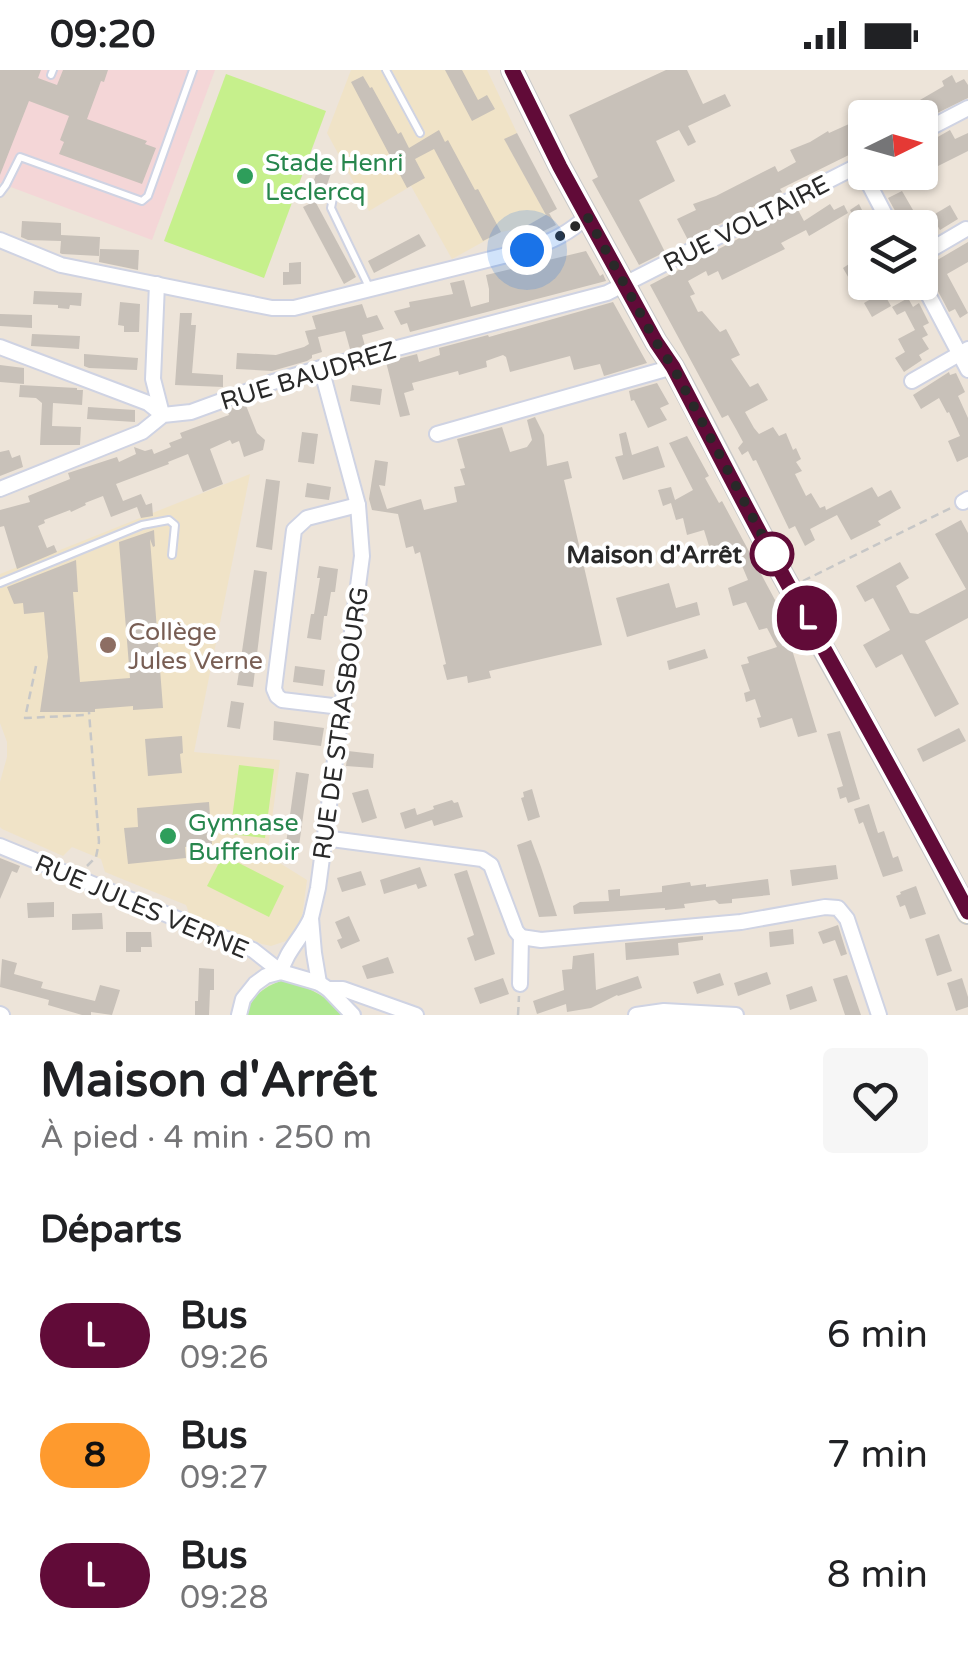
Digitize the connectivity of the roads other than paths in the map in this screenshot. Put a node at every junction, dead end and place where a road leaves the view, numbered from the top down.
1 (193, 70) edge
2 (386, 70) edge
3 (512, 70) edge
4 (968, 108) edge
5 (938, 124) edge
6 (420, 133) dead end
7 (848, 171) edge
8 (343, 192) dead end
9 (0, 193) edge
10 (587, 216) junction
11 (966, 229) edge
12 (0, 240) edge
13 (938, 245) edge
14 (157, 284) junction
15 (626, 284) junction
16 (371, 290) junction
17 (932, 300) edge
18 (0, 347) edge
19 (964, 351) edge
20 (673, 367) junction
21 (320, 368) junction
22 (968, 370) edge
23 (912, 381) dead end
24 (162, 414) junction
25 (437, 434) dead end
26 (0, 489) edge
27 (358, 505) junction
28 (172, 555) dead end
29 (0, 584) edge
30 (342, 707) junction
31 (324, 838) junction
32 (0, 846) edge
33 (968, 912) edge
34 (311, 918) junction
35 (521, 937) junction
36 (281, 972) junction
37 (520, 984) road end
38 (323, 986) junction
39 (664, 1013) edge
40 (239, 1014) edge
41 (354, 1015) edge
42 (416, 1015) edge
43 (636, 1015) edge
44 (736, 1015) edge
45 (879, 1015) edge

1 - 9 lane
2 - 6 lane
3 - 10 main road
4 - 5 street
7 - 15 street, RUE VOLTAIRE
8 - 16 lane
10 - 15 main road
10 - 16 street
11 - 13 street
12 - 14 street
14 - 16 street
14 - 24 street
15 - 20 main road
15 - 21 street, RUE BAUDREZ
17 - 19 street
18 - 24 street
19 - 22 street
19 - 23 street
20 - 25 street
20 - 33 main road
21 - 24 street, RUE BAUDREZ
21 - 27 street, RUE DE STRASBOURG
24 - 26 street, RUE BAUDREZ
27 - 30 street, RUE DE STRASBOURG
27 - 30 street
28 - 29 lane
30 - 31 street, RUE DE STRASBOURG
31 - 34 street, RUE DE STRASBOURG
31 - 35 street
32 - 36 street, RUE JULES VERNE
34 - 36 street
34 - 38 street
35 - 37 street
35 - 45 street
36 - 38 street, RUE JULES VERNE
36 - 40 street
38 - 41 street
38 - 42 street, RUE JULES VERNE
39 - 43 street
39 - 44 street

